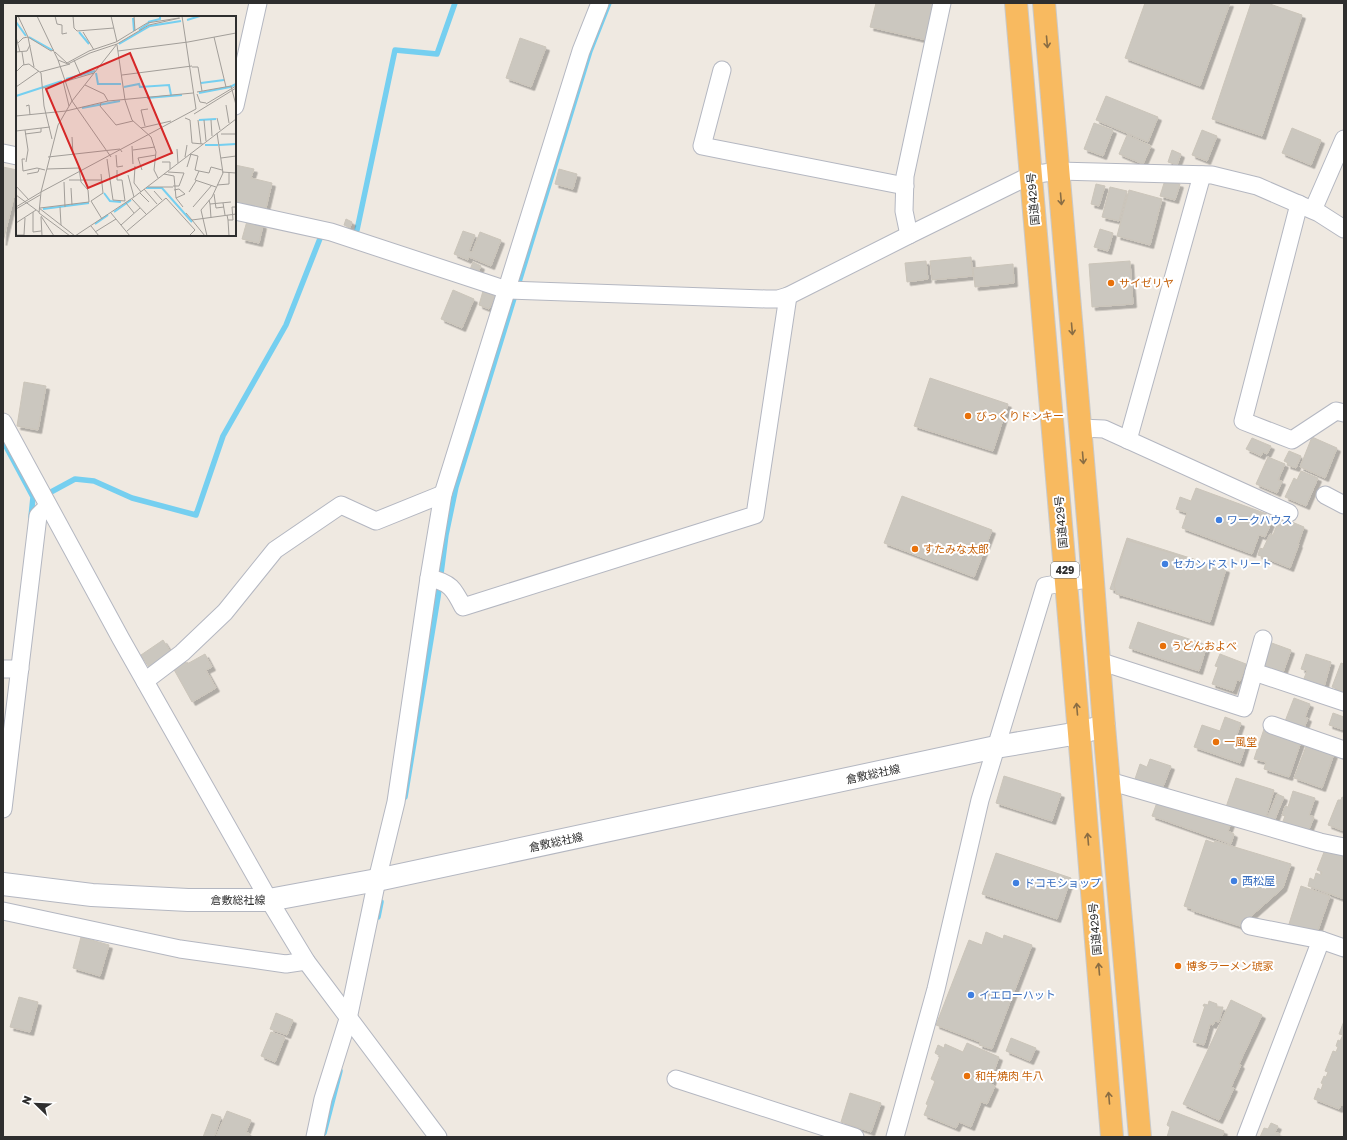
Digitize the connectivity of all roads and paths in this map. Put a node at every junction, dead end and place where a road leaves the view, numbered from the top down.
1 (258, 3) edge
2 (600, 3) edge
3 (942, 3) edge
4 (1016, 3) edge
5 (1044, 3) edge
6 (722, 70) dead end
7 (236, 102) edge
8 (1344, 139) edge
9 (3, 152) edge
10 (16, 156) edge
11 (1058, 171) junction
12 (1202, 174) junction
13 (1031, 175) junction
14 (905, 186) junction
15 (1306, 207) junction
16 (236, 211) edge
17 (1344, 229) edge
18 (909, 235) junction
19 (514, 290) junction
20 (788, 296) junction
21 (1344, 413) edge
22 (3, 422) edge
23 (1080, 428) junction
24 (1128, 440) junction
25 (443, 494) junction
26 (1325, 496) dead end
27 (1344, 505) edge
28 (48, 506) junction
29 (1290, 513) dead end
30 (1093, 578) junction
31 (435, 580) junction
32 (1066, 582) junction
33 (1263, 639) dead end
34 (1099, 661) junction
35 (11, 669) edge
36 (1254, 672) junction
37 (145, 681) junction
38 (1344, 702) edge
39 (1272, 725) dead end
40 (1104, 726) junction
41 (1079, 733) junction
42 (996, 747) junction
43 (1344, 750) edge
44 (1108, 781) junction
45 (3, 809) edge
46 (1344, 846) edge
47 (377, 880) junction
48 (3, 884) edge
49 (269, 900) junction
50 (3, 911) edge
51 (1250, 926) dead end
52 (1321, 940) junction
53 (1344, 948) edge
54 (306, 961) junction
55 (352, 1023) junction
56 (676, 1079) dead end
57 (315, 1137) edge
58 (438, 1137) edge
59 (855, 1137) edge
60 (895, 1137) edge
61 (1112, 1137) edge
62 (1140, 1137) edge
63 (1246, 1137) edge

1 - 7 street
2 - 19 street
3 - 14 street
4 - 13 highway, 国道429号 / 429
5 -> 11 highway, 429
6 - 14 street
8 - 15 street
9 - 10 street
11 - 12 street
11 - 13 street
11 -> 23 highway, 429
12 - 15 street
12 - 24 street
13 - 18 street
13 - 32 highway, 国道429号 / 429
14 - 18 street
15 - 17 street
15 - 21 street
16 - 19 street
18 - 20 street
19 - 20 street
19 - 25 street
20 - 31 street
22 - 28 street
23 - 24 street
23 -> 30 highway, 429
24 - 29 street
25 - 31 street
25 - 37 street
26 - 27 street
28 - 35 street
28 - 37 street
30 - 32 street
30 - 34 highway, 429
31 - 47 street
41 -> 32 highway, 国道429号 / 429
32 - 42 street
33 - 36 street
34 - 36 street
34 - 40 highway, 429
35 - 45 street
36 - 38 street
37 - 49 street
39 - 43 street
40 - 41 main road, 倉敷総社線
40 - 44 highway, 429
41 - 42 main road, 倉敷総社線
61 -> 41 highway, 国道429号 / 429
42 - 47 main road, 倉敷総社線
42 - 60 street
44 - 46 street
44 - 62 highway, 429
47 - 49 main road, 倉敷総社線
47 - 55 street
48 - 49 main road, 倉敷総社線
49 - 54 street
50 - 54 street
51 - 52 street
52 - 53 street
52 - 63 street
54 - 55 street
55 - 57 street
55 - 58 street
56 - 59 street

